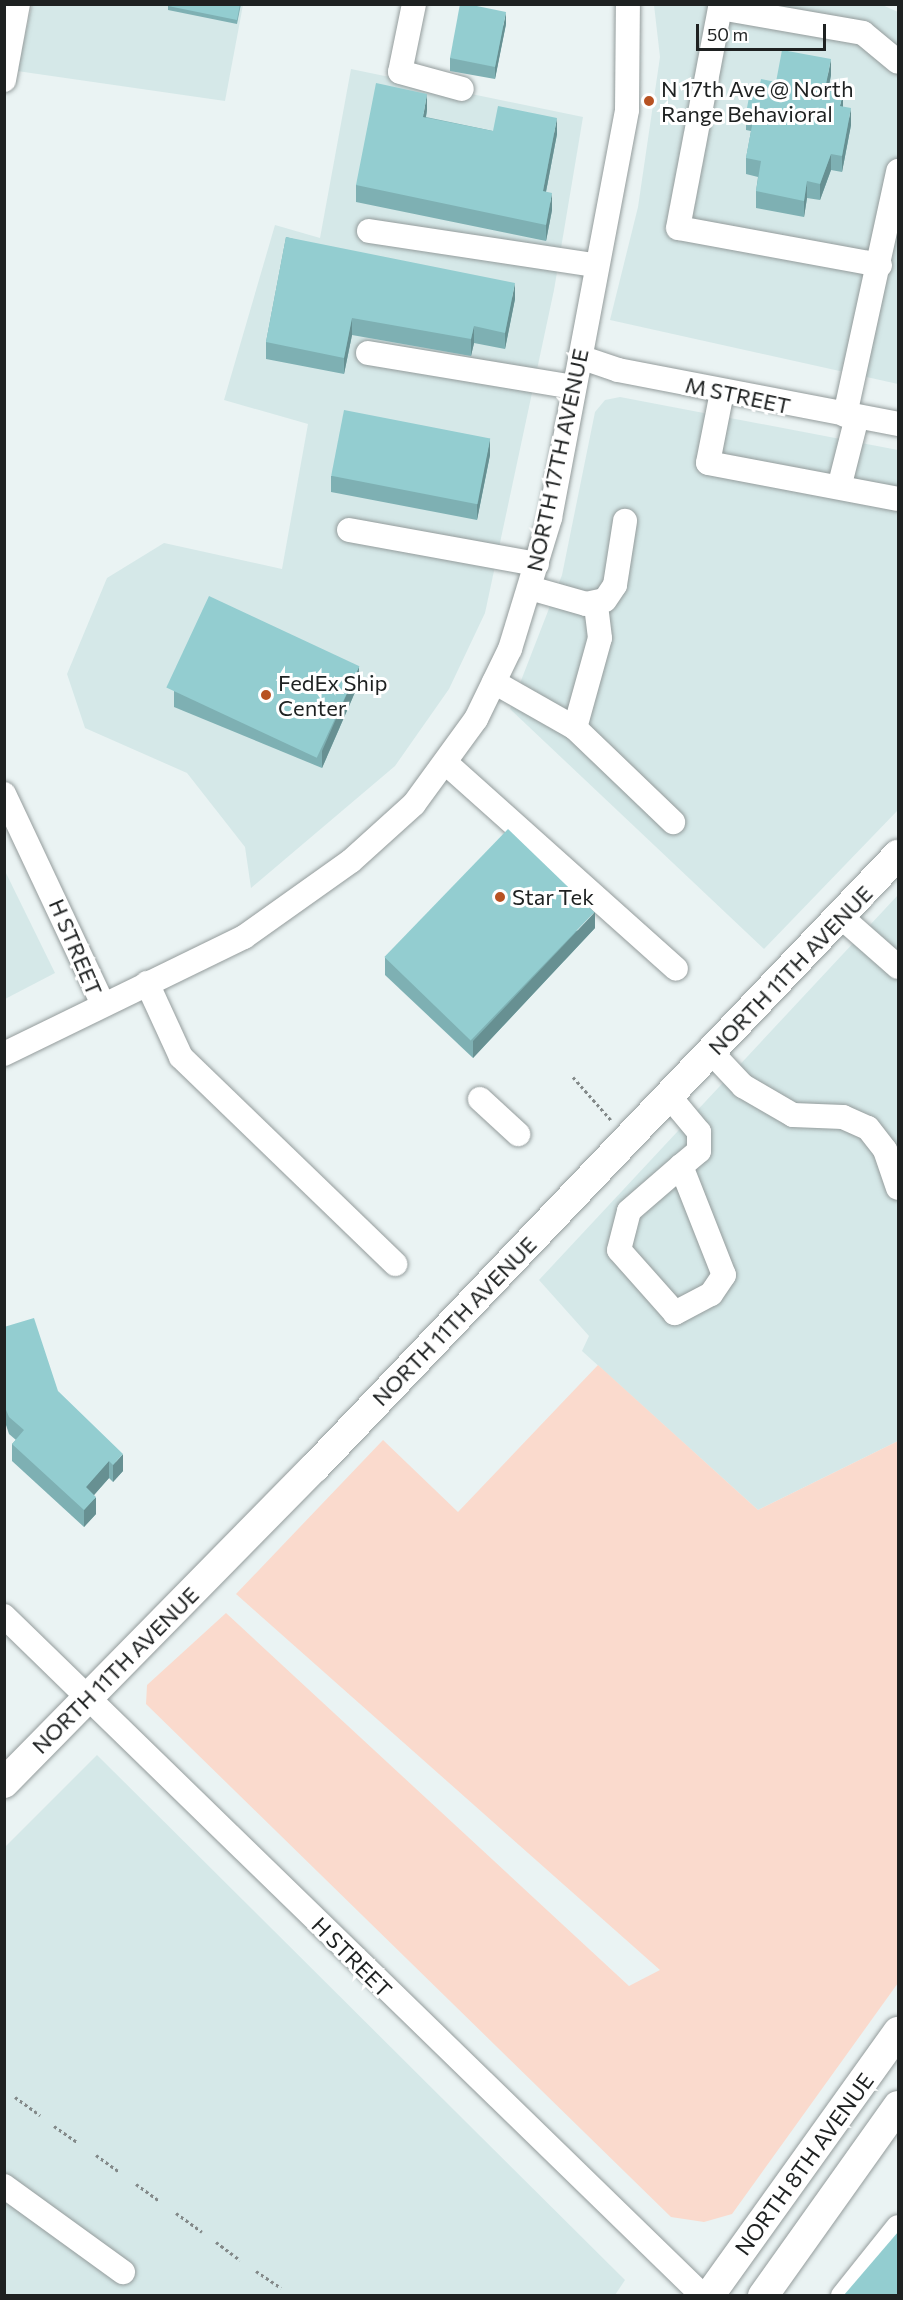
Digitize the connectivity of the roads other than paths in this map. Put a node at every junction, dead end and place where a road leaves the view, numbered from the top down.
1 (18, 4) edge
2 (414, 4) edge
3 (627, 4) edge
4 (726, 7) edge
5 (9, 28) edge
6 (898, 62) edge
7 (4, 80) edge
8 (462, 89) dead end
9 (898, 171) edge
10 (369, 231) dead end
11 (596, 265) junction
12 (880, 265) junction
13 (368, 353) dead end
14 (580, 357) junction
15 (574, 387) junction
16 (722, 392) junction
17 (851, 416) junction
18 (898, 424) edge
19 (840, 484) junction
20 (898, 499) edge
21 (625, 521) dead end
22 (349, 530) dead end
23 (537, 564) junction
24 (530, 588) junction
25 (596, 603) junction
26 (494, 682) junction
27 (575, 728) junction
28 (447, 764) junction
29 (4, 794) edge
30 (673, 822) dead end
31 (898, 855) edge
32 (840, 916) junction
33 (898, 967) edge
34 (676, 969) dead end
35 (147, 982) junction
36 (102, 1002) junction
37 (711, 1052) junction
38 (4, 1054) edge
39 (669, 1096) junction
40 (480, 1100) dead end
41 (518, 1134) dead end
42 (681, 1166) junction
43 (898, 1188) edge
44 (394, 1264) dead end
45 (4, 1616) edge
46 (88, 1697) junction
47 (4, 1783) edge
48 (898, 2032) edge
49 (898, 2106) edge
50 (4, 2186) edge
51 (898, 2227) edge
52 (123, 2272) dead end
53 (703, 2295) edge
54 (709, 2295) edge
55 (763, 2295) edge
56 (843, 2295) edge

1 - 5 street
2 - 8 street
3 - 11 street, NORTH 17TH AVENUE
4 - 6 street
4 - 12 street
5 - 7 street
9 - 12 street
10 - 11 street
11 - 14 street, NORTH 17TH AVENUE
12 - 17 street
13 - 15 street
14 - 15 street, NORTH 17TH AVENUE
14 - 16 street, M STREET
15 - 23 street, NORTH 17TH AVENUE
16 - 17 street, M STREET
16 - 19 street
17 - 18 street, M STREET
17 - 19 street
19 - 20 street
21 - 25 street
22 - 23 street
23 - 24 street, NORTH 17TH AVENUE
24 - 25 street
24 - 26 street, NORTH 17TH AVENUE
25 - 27 street
26 - 27 street
26 - 28 street, NORTH 17TH AVENUE
27 - 30 street
28 - 34 street
28 - 35 street, NORTH 17TH AVENUE
29 - 36 street, H STREET
31 - 32 main road, NORTH 11TH AVENUE
32 - 33 street
32 - 37 main road, NORTH 11TH AVENUE
35 - 36 street, NORTH 17TH AVENUE
35 - 44 street
36 - 38 street, H STREET
37 - 39 main road, NORTH 11TH AVENUE
37 - 43 street
39 - 42 street
39 - 46 main road, NORTH 11TH AVENUE
40 - 41 street
42 - 42 street
45 - 46 street, H STREET
46 - 47 main road, NORTH 11TH AVENUE
46 - 53 street, H STREET
48 - 54 main road, NORTH 8TH AVENUE
49 - 55 main road, NORTH 8TH AVENUE
50 - 52 street
51 - 56 street

